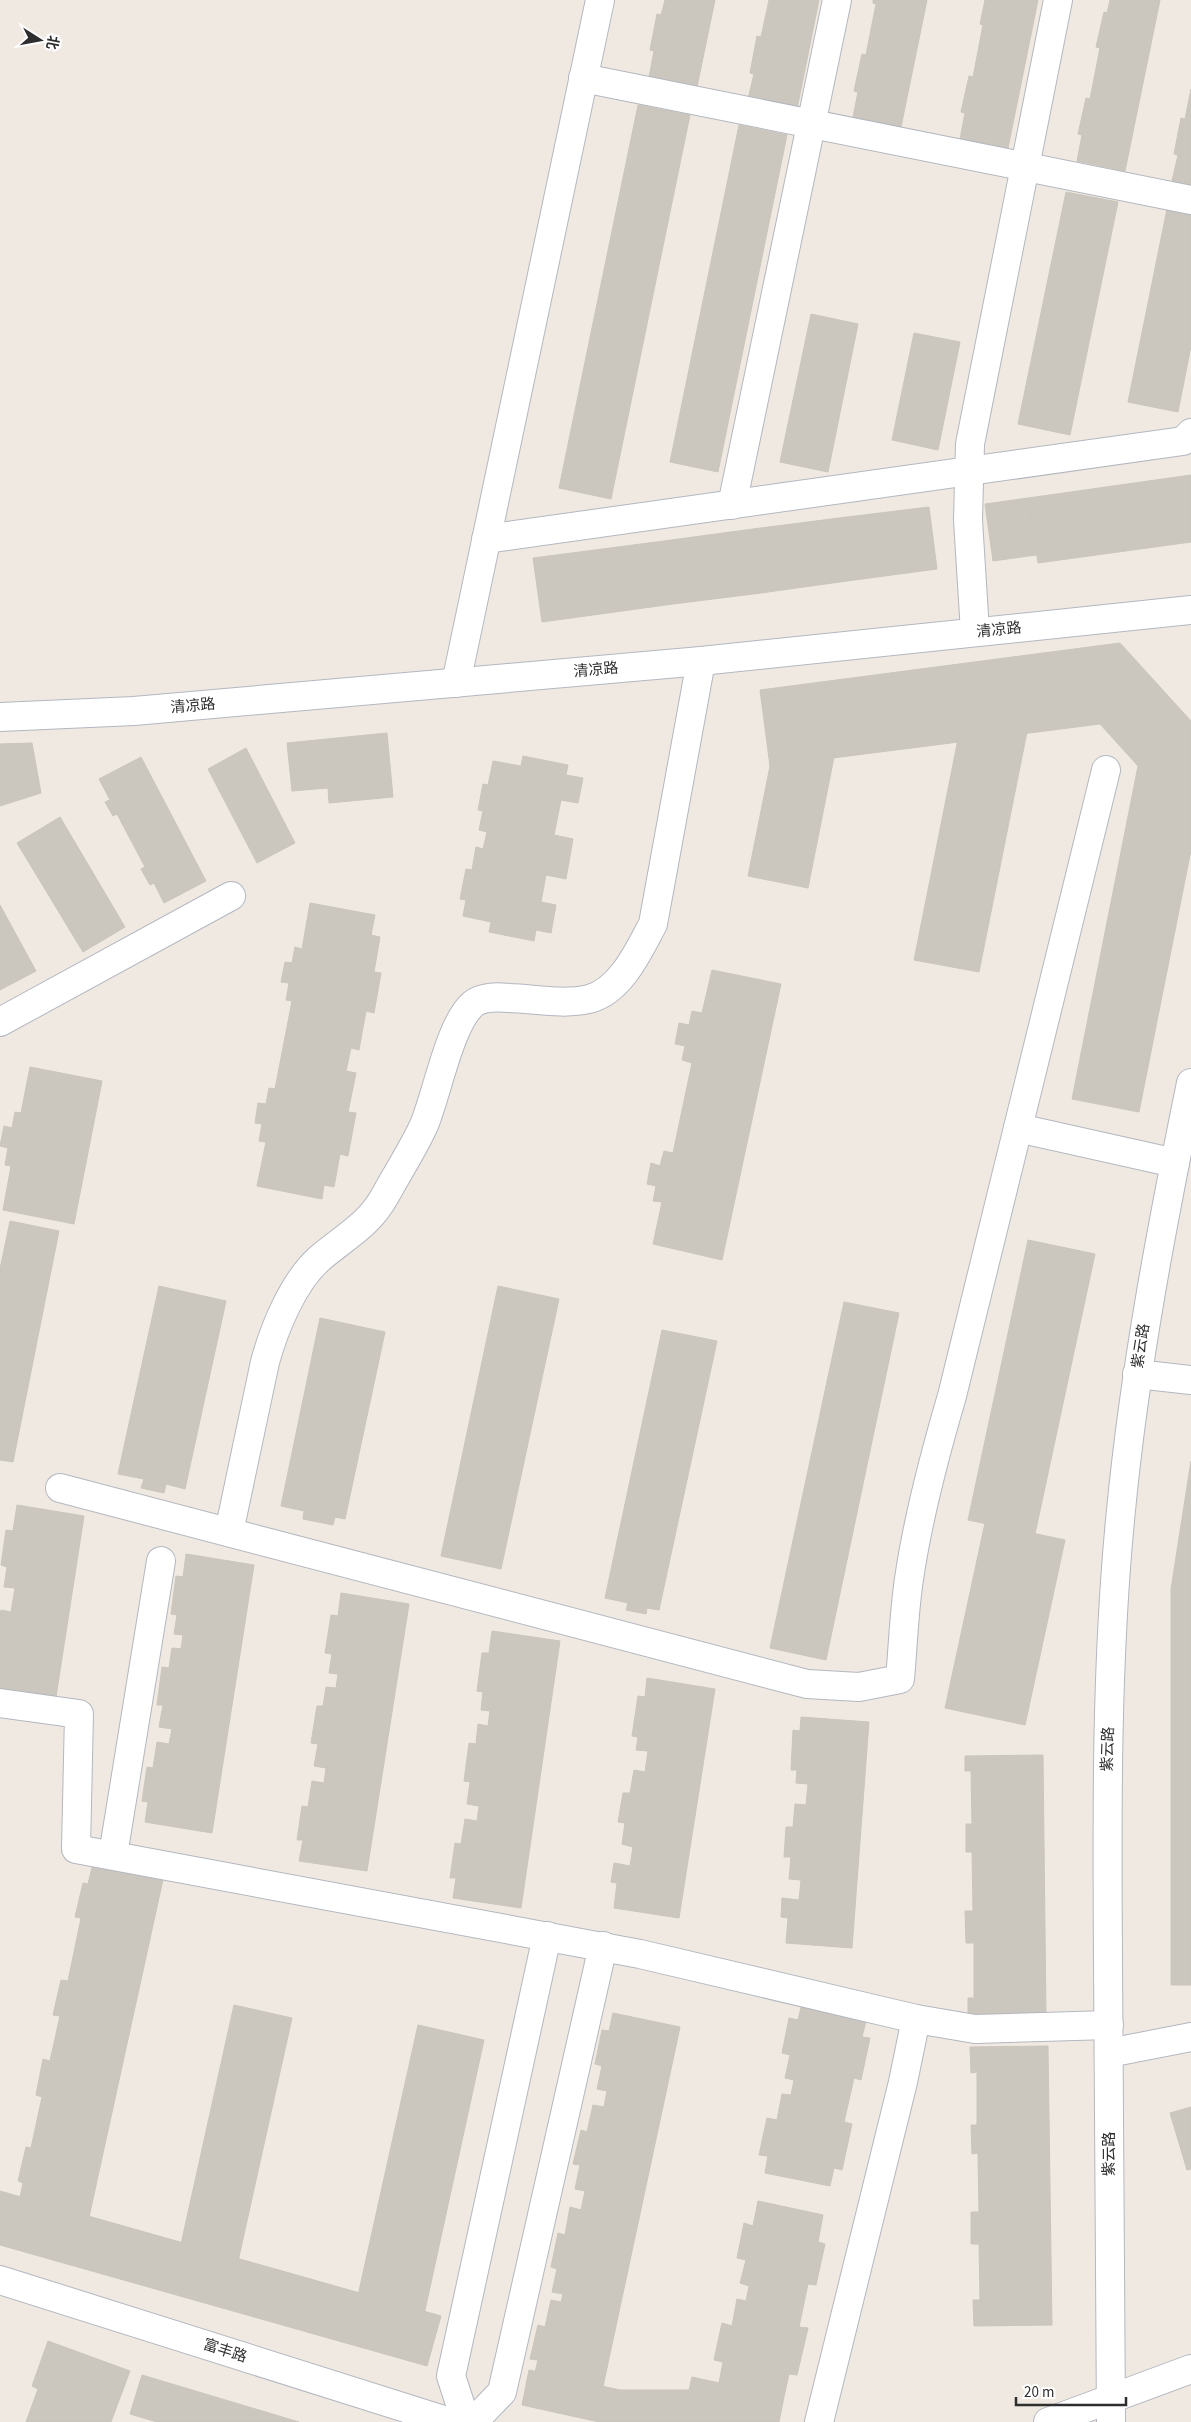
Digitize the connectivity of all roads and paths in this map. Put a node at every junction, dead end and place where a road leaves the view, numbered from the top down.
1 (600, 0) edge
2 (837, 0) edge
3 (1058, 0) edge
4 (583, 78) junction
5 (811, 124) junction
6 (1025, 166) junction
7 (1191, 200) edge
8 (1191, 433) edge
9 (969, 471) junction
10 (732, 504) junction
11 (486, 539) junction
12 (1191, 610) edge
13 (975, 632) junction
14 (701, 661) junction
15 (456, 683) junction
16 (0, 718) edge
17 (1106, 770) dead end
18 (232, 896) dead end
19 (0, 1022) edge
20 (1191, 1083) edge
21 (1018, 1128) junction
22 (1175, 1163) junction
23 (1137, 1374) junction
24 (1191, 1380) edge
25 (60, 1488) dead end
26 (229, 1532) junction
27 (161, 1561) dead end
28 (0, 1703) edge
29 (113, 1854) junction
30 (547, 1936) junction
31 (603, 1946) junction
32 (916, 2019) junction
33 (1109, 2025) junction
34 (1191, 2037) edge
35 (1109, 2054) junction
36 (0, 2280) edge
37 (1191, 2369) edge
38 (1111, 2411) edge
39 (450, 2422) edge
40 (466, 2422) edge
41 (473, 2422) edge
42 (819, 2422) edge
43 (1048, 2422) edge

1 - 4 street
2 - 5 street
3 - 6 street
4 - 5 street
4 - 11 street
5 - 6 street
5 - 10 street
6 - 7 street
6 - 9 street
8 - 9 street
9 - 10 street
9 - 13 street
10 - 11 street
11 - 15 street
12 - 13 street, 清凉路
13 - 14 street, 清凉路
14 - 15 street, 清凉路
14 - 26 street
15 - 16 street, 清凉路
17 - 21 street
18 - 19 street
20 - 22 street, 紫云路
21 - 22 street
21 - 26 street
22 - 23 street, 紫云路
23 - 24 street
23 - 33 street, 紫云路
25 - 26 street
27 - 29 street
28 - 29 street
29 - 30 street
30 - 31 street
30 - 40 street
31 - 32 street
31 - 41 street
32 - 33 street
32 - 42 street
33 - 35 street, 紫云路
34 - 35 street
35 - 38 street, 紫云路
36 - 39 street, 富丰路
37 - 38 street
38 - 43 street

